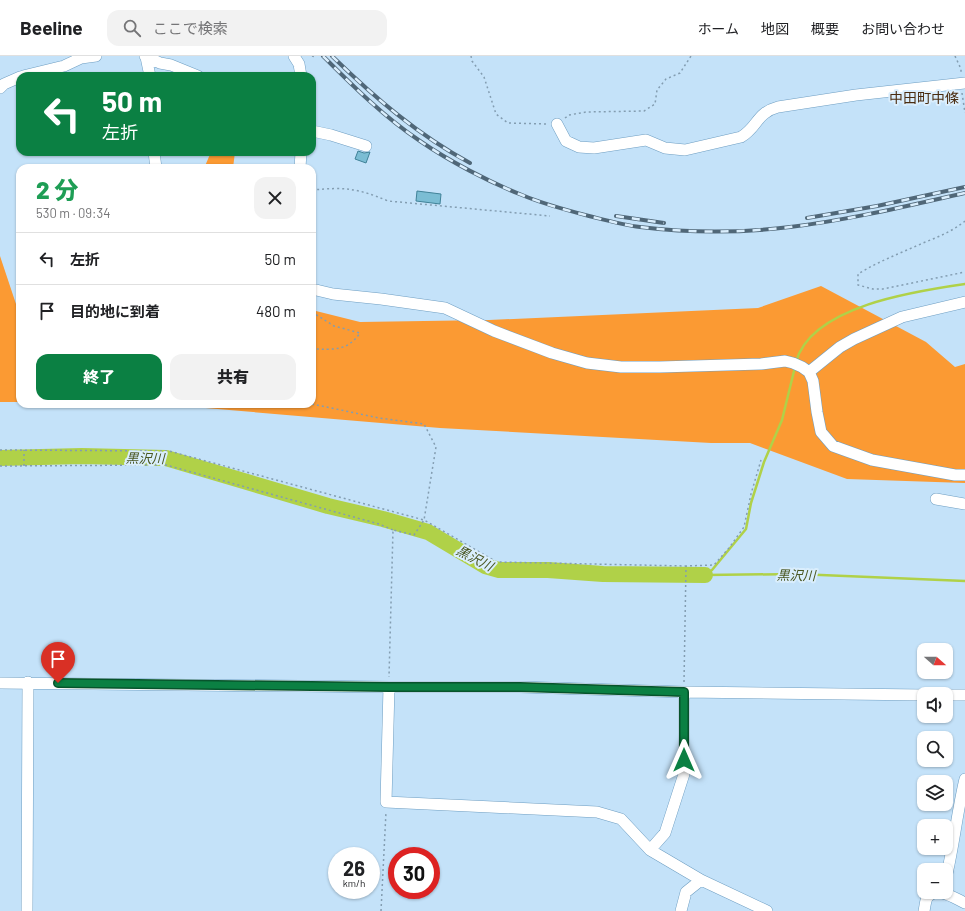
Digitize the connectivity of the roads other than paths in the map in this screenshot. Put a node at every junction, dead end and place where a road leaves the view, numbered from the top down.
1 (96, 56) edge
2 (294, 56) edge
3 (146, 57) edge
4 (39, 72) edge
5 (149, 72) edge
6 (188, 72) edge
7 (300, 72) edge
8 (16, 79) edge
9 (965, 83) edge
10 (0, 88) edge
11 (557, 124) road end
12 (316, 132) edge
13 (366, 146) dead end
14 (316, 290) edge
15 (965, 302) edge
16 (809, 372) junction
17 (965, 475) edge
18 (936, 499) dead end
19 (965, 504) edge
20 (28, 682) junction
21 (0, 683) edge
22 (389, 687) junction
23 (684, 692) junction
24 (917, 695) edge
25 (953, 695) edge
26 (965, 695) edge
27 (965, 779) edge
28 (650, 850) junction
29 (949, 863) edge
30 (701, 880) junction
31 (953, 898) edge
32 (926, 899) edge
33 (965, 904) edge
34 (27, 911) edge
35 (681, 911) edge
36 (767, 911) edge
37 (924, 911) edge

1 - 4 street
2 - 7 street
3 - 5 street
3 - 6 street
8 - 10 street
9 - 11 street
12 - 13 street
14 - 16 street
15 - 16 street
16 - 17 street
18 - 19 street
20 - 21 street
20 - 22 street
20 - 34 street
22 - 23 street
22 - 28 street
23 - 24 street
23 - 28 street
25 - 26 street
27 - 29 street
28 - 30 street
30 - 35 street
30 - 36 street
31 - 33 street
32 - 37 street

